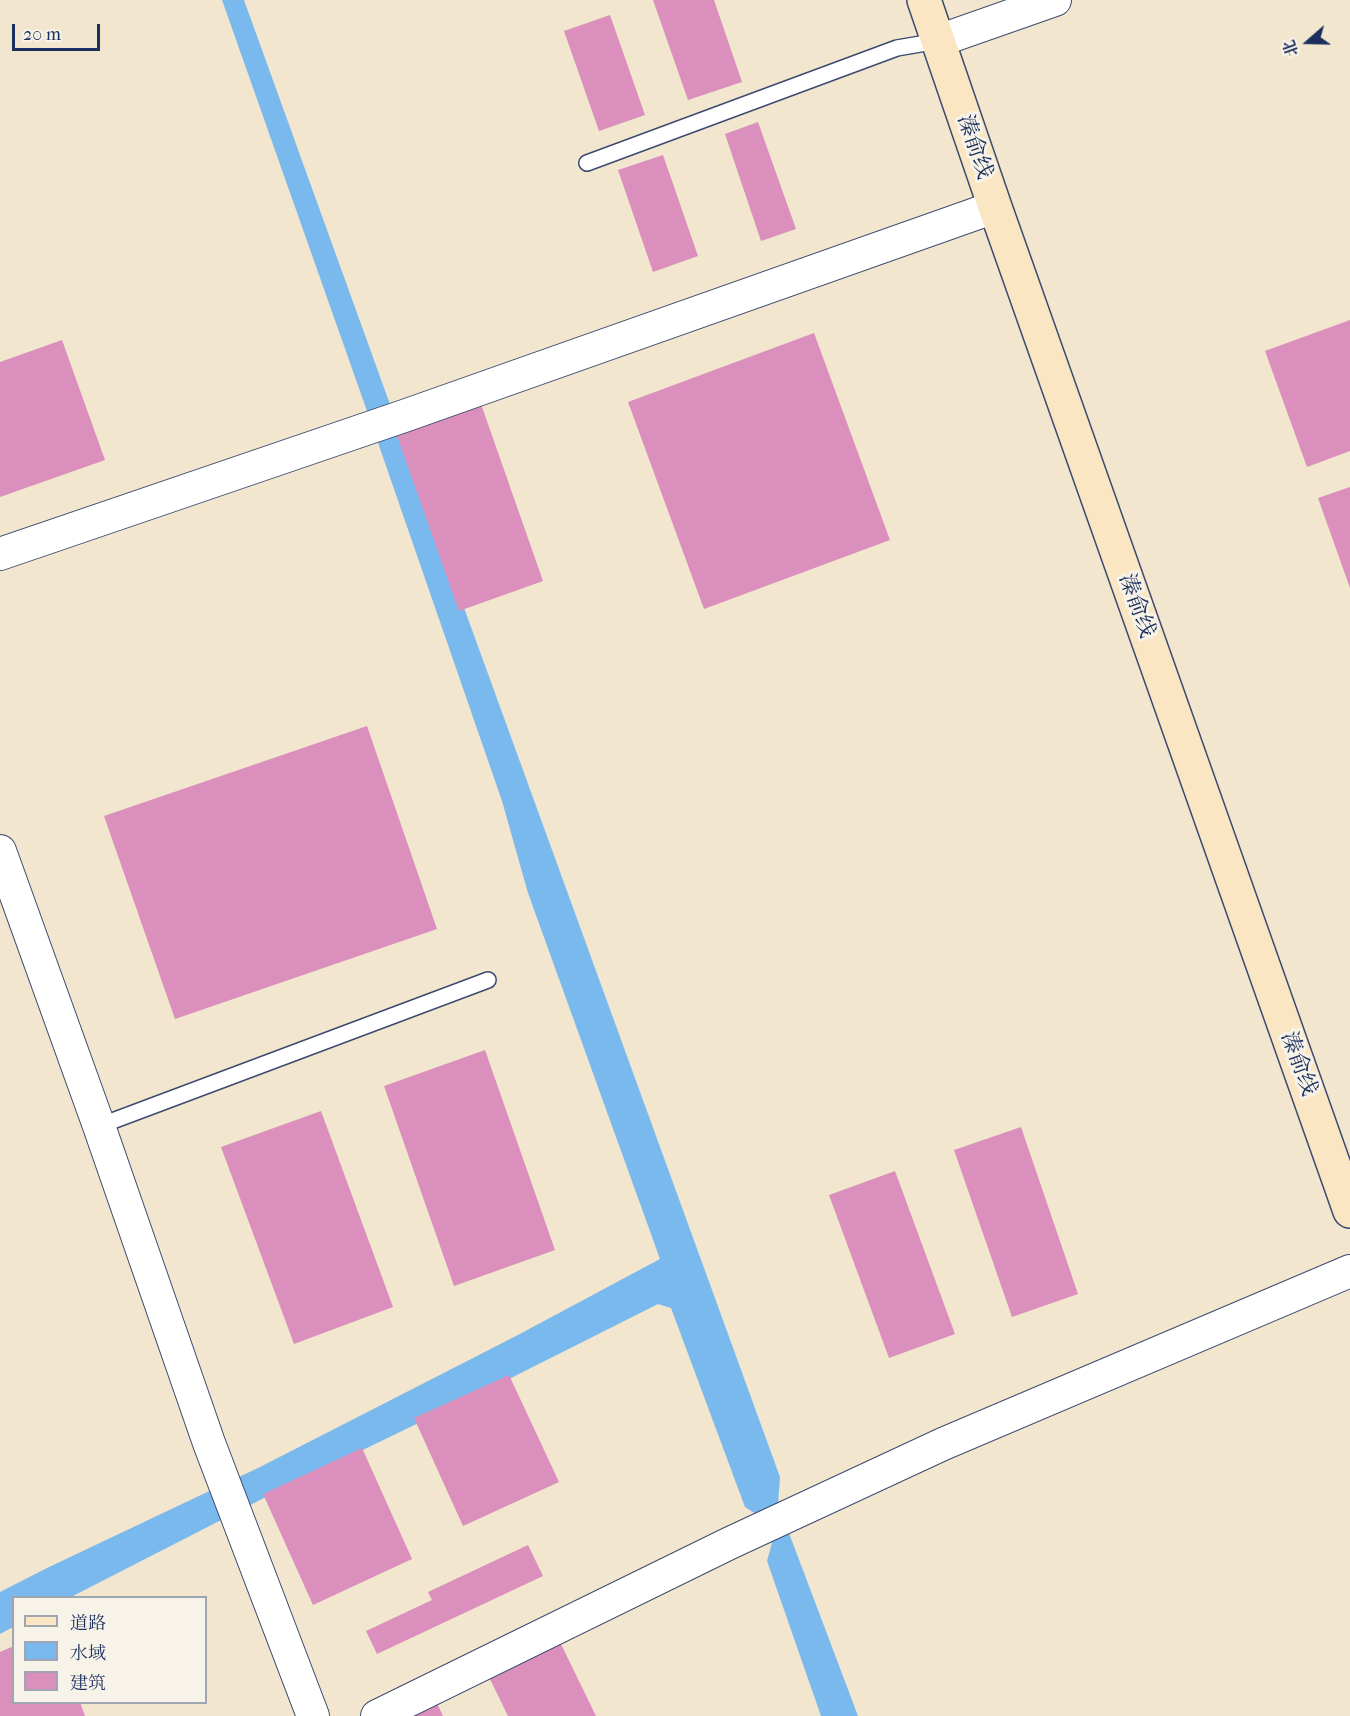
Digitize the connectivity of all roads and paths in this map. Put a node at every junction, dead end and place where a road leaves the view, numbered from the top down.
1 (924, 0) edge
2 (1055, 0) edge
3 (938, 40) junction
4 (587, 163) dead end
5 (994, 207) junction
6 (0, 554) edge
7 (0, 851) edge
8 (488, 980) dead end
9 (99, 1125) junction
10 (1347, 1192) edge
11 (1350, 1271) edge
12 (314, 1716) edge
13 (377, 1716) edge

1 - 3 main road, 溱俞线
2 - 3 street
3 - 4 lane
3 - 5 main road, 溱俞线
5 - 6 street
5 - 10 main road, 溱俞线
7 - 9 street
8 - 9 lane
9 - 12 street
11 - 13 street

